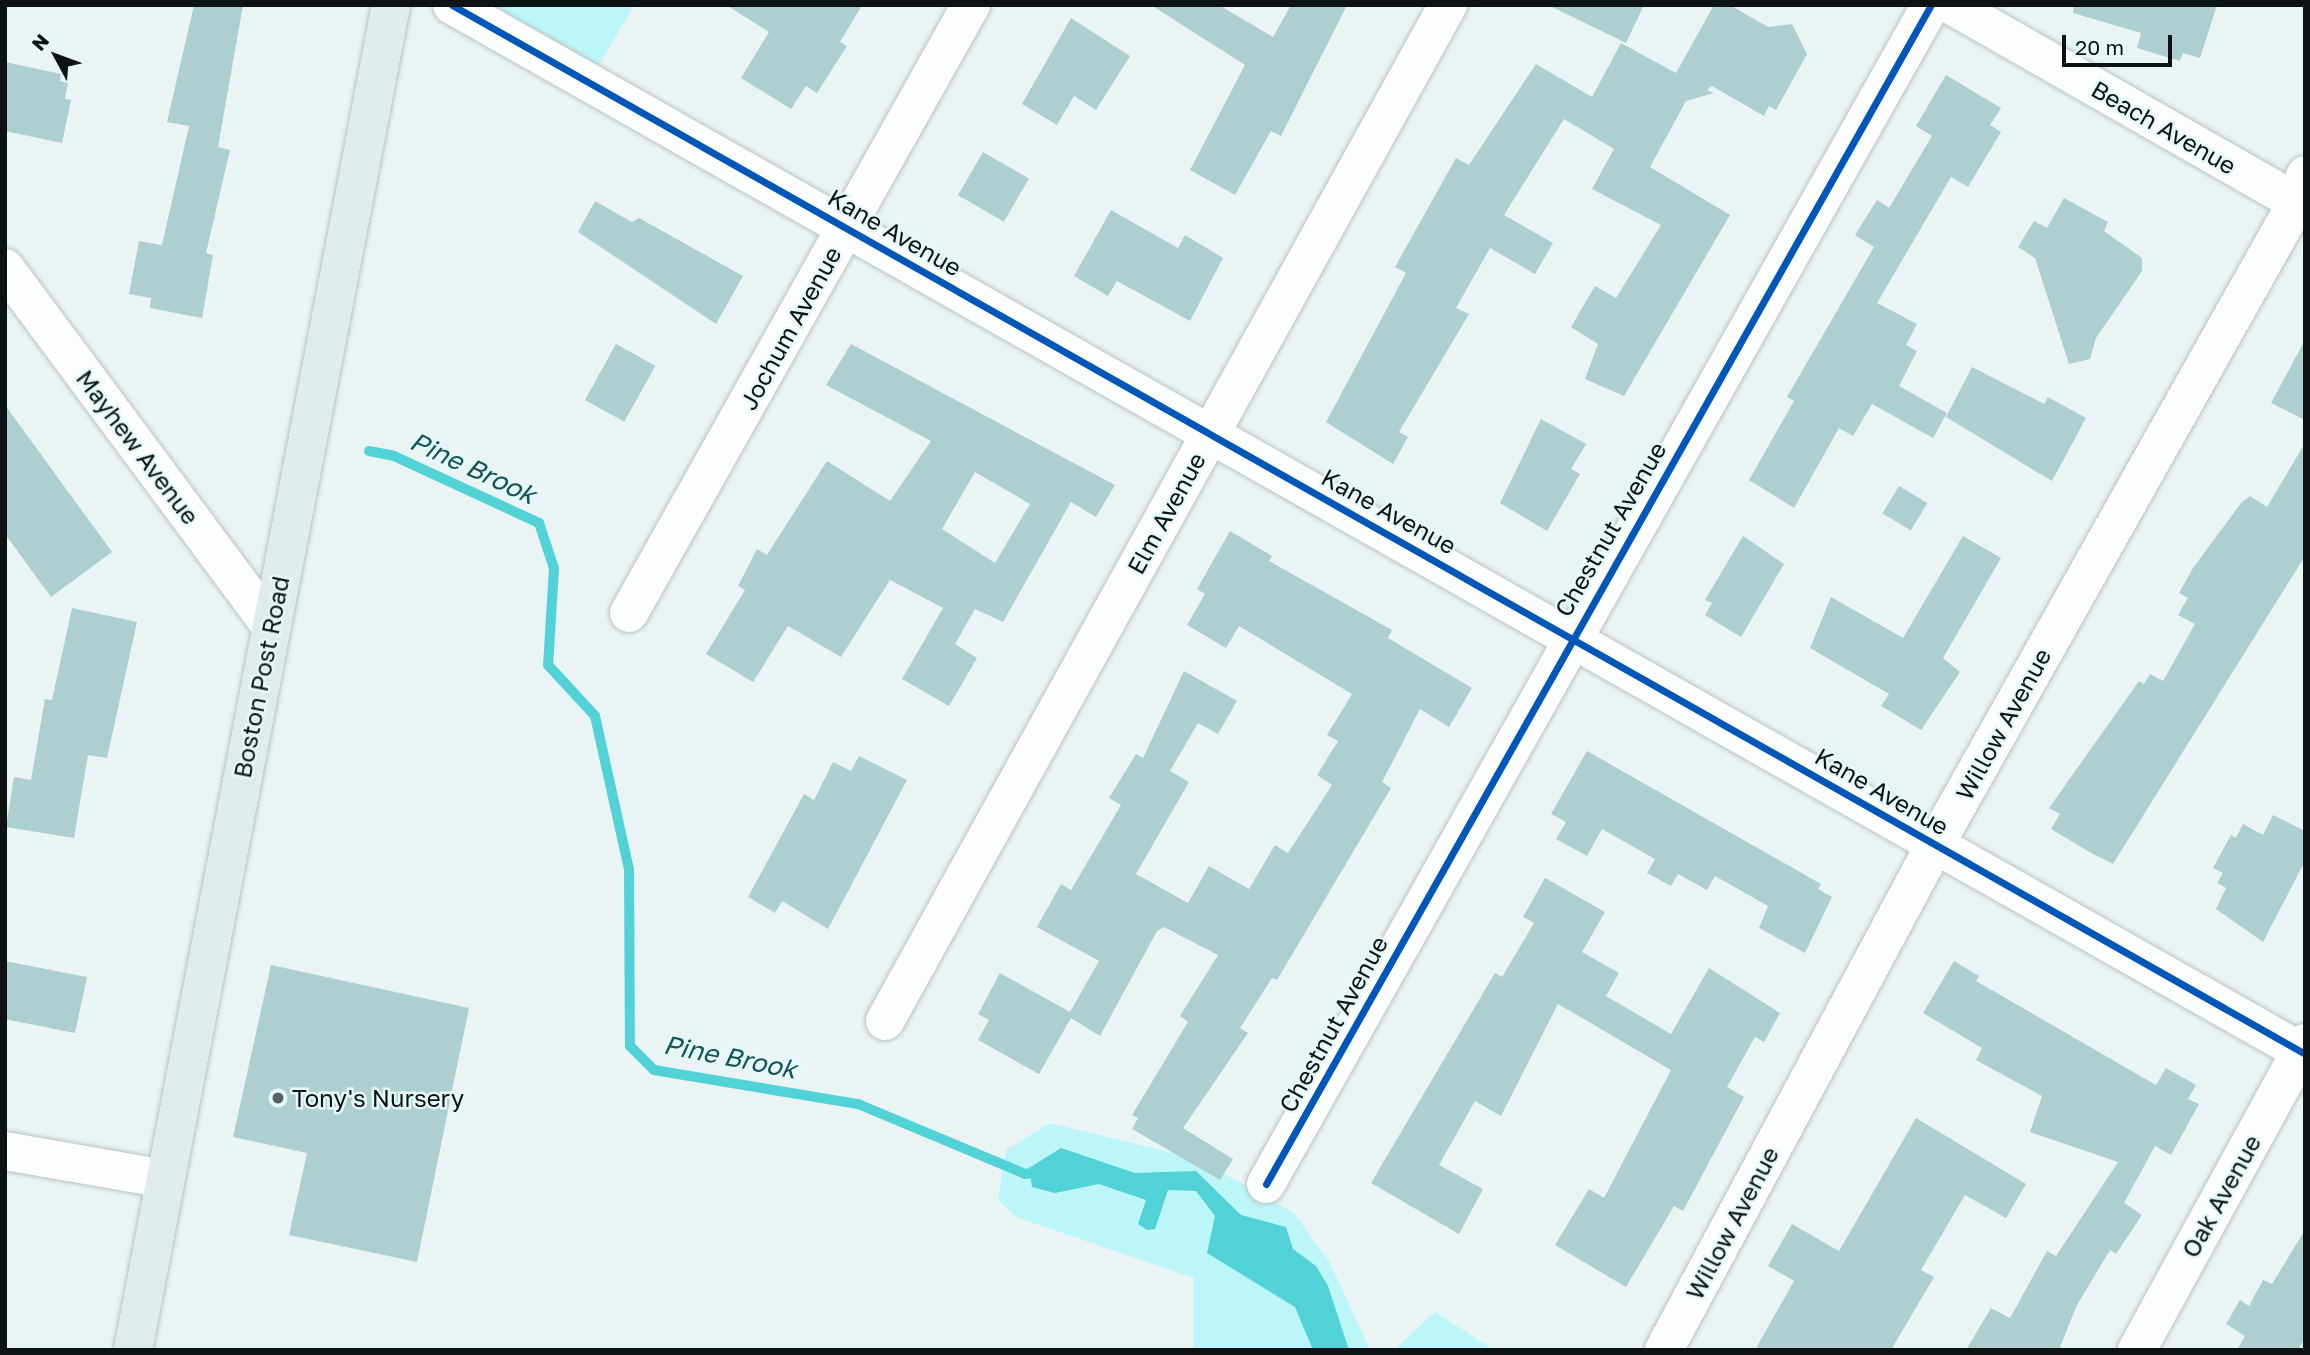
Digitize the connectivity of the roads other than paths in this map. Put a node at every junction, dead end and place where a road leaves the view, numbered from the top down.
1 (391, 5) edge
2 (452, 5) edge
3 (971, 5) edge
4 (1448, 5) edge
5 (1931, 5) edge
6 (1951, 5) edge
7 (2302, 195) edge
8 (847, 226) junction
9 (5, 268) edge
10 (1210, 433) junction
11 (629, 614) dead end
12 (271, 626) junction
13 (1572, 636) junction
14 (1936, 843) junction
15 (885, 1021) dead end
16 (2303, 1050) edge
17 (5, 1151) edge
18 (165, 1179) junction
19 (1266, 1184) dead end
20 (133, 1350) edge
21 (1664, 1350) edge
22 (2137, 1350) edge

1 - 12 main road, Boston Post Road
2 - 8 street, Kane Avenue
3 - 8 street, Jochum Avenue
4 - 10 street, Elm Avenue
5 - 13 street, Chestnut Avenue
6 - 7 street, Beach Avenue
7 - 14 street, Willow Avenue
8 - 10 street, Kane Avenue
8 - 11 street, Jochum Avenue
9 - 12 street, Mayhew Avenue
10 - 13 street, Kane Avenue
10 - 15 street, Elm Avenue
12 - 18 main road, Boston Post Road
13 - 14 street, Kane Avenue
13 - 19 street, Chestnut Avenue
14 - 16 street, Kane Avenue
14 - 21 street, Willow Avenue
16 - 22 street, Oak Avenue
17 - 18 street
18 - 20 main road, Boston Post Road

